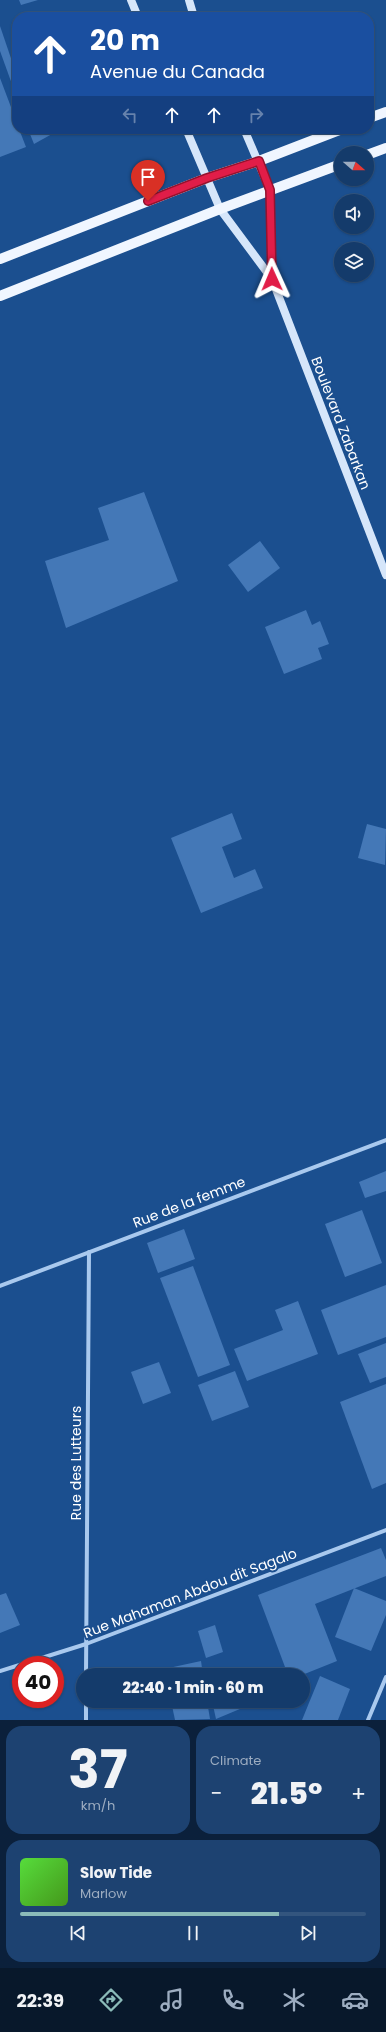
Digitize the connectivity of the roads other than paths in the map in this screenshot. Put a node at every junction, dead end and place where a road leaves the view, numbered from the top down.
1 (131, 0) edge
2 (189, 0) edge
3 (136, 12) edge
4 (193, 12) edge
5 (386, 112) edge
6 (374, 116) edge
7 (188, 134) edge
8 (246, 134) edge
9 (329, 134) edge
10 (386, 148) edge
11 (374, 152) edge
12 (259, 161) junction
13 (334, 167) edge
14 (207, 178) junction
15 (270, 190) junction
16 (220, 209) junction
17 (0, 259) edge
18 (272, 279) junction
19 (0, 296) edge
20 (386, 575) edge
21 (386, 1140) edge
22 (88, 1252) junction
23 (0, 1286) edge
24 (386, 1530) edge
25 (86, 1644) junction
26 (86, 1668) edge
27 (0, 1671) edge
28 (386, 1677) edge
29 (86, 1708) edge
30 (86, 1720) edge
31 (368, 1720) edge

1 - 3 street
2 - 4 street
5 - 6 main road
7 - 14 street, Boulevard Zabarkan
8 - 12 street, Boulevard Zabarkan
9 - 12 main road
10 - 11 main road
12 - 14 main road
12 - 15 street, Boulevard Zabarkan
13 - 15 main road
14 - 16 street, Boulevard Zabarkan
14 - 17 main road
15 - 16 main road
15 - 18 street, Boulevard Zabarkan
16 - 18 street, Boulevard Zabarkan
16 - 19 main road
18 - 20 street, Boulevard Zabarkan
21 - 22 street, Rue de la femme
22 - 23 street, Rue de la femme
22 - 25 street, Rue des Lutteurs
24 - 25 street, Rue Mahaman Abdou dit Sagalo
25 - 26 street, Rue des Lutteurs
25 - 27 street, Rue Mahaman Abdou dit Sagalo
28 - 31 street
29 - 30 street

